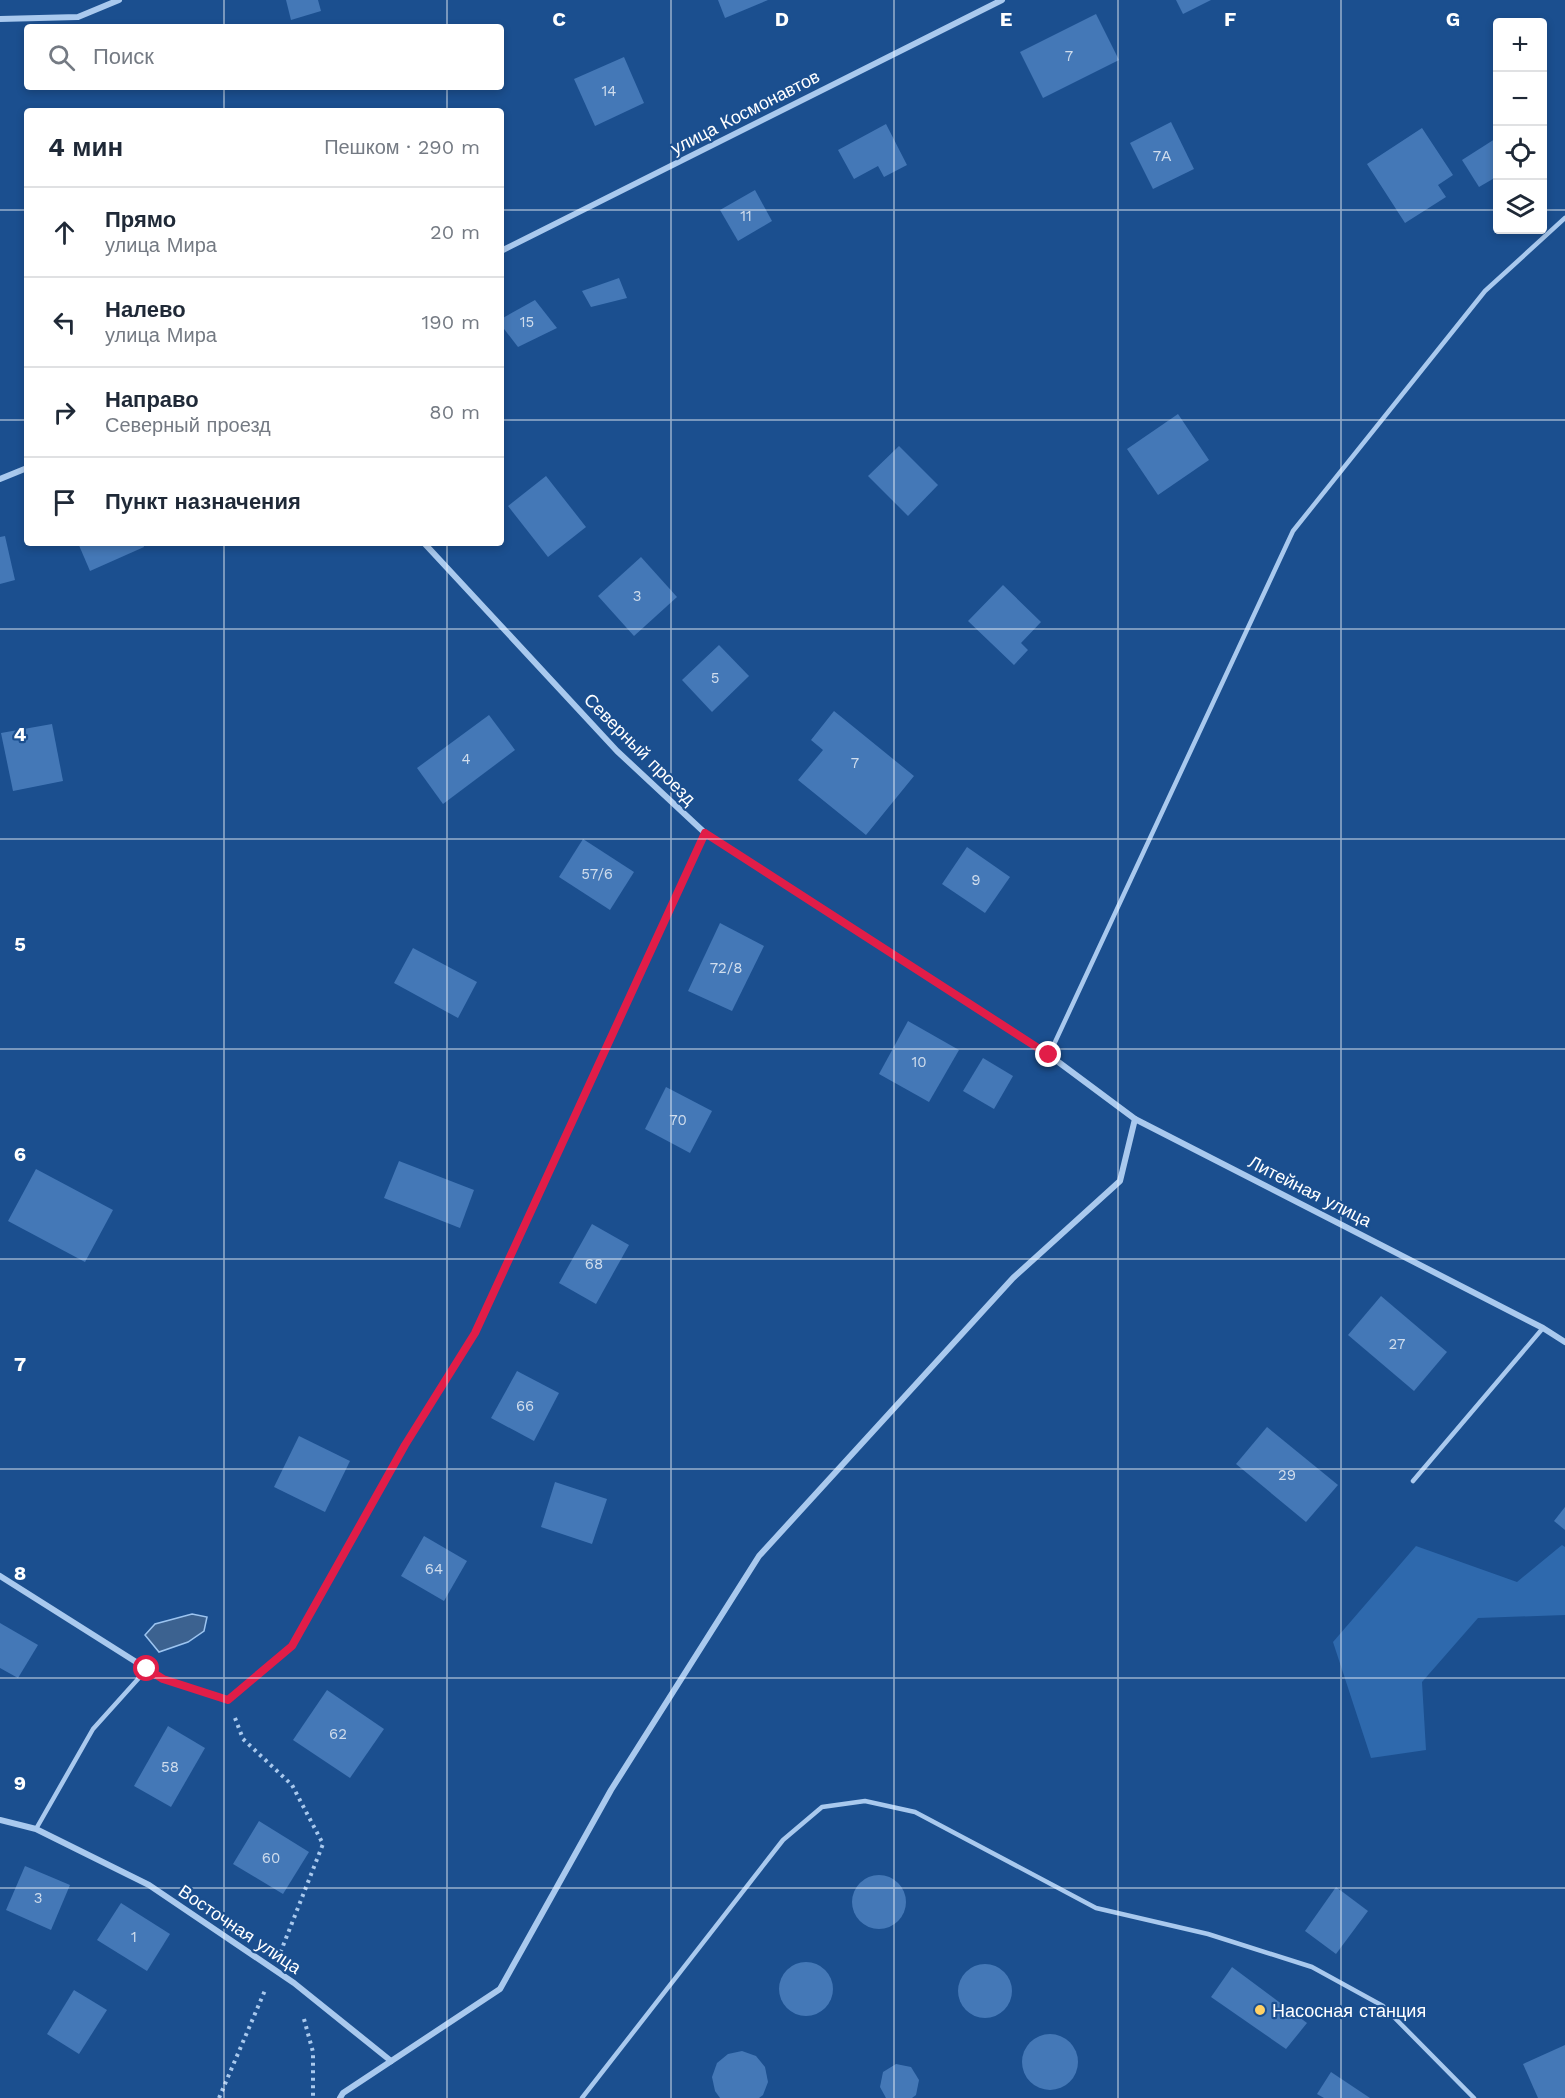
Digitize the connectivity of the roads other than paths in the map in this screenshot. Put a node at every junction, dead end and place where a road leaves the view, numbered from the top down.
1 (119, 0) edge
2 (1002, 0) edge
3 (0, 19) edge
4 (1565, 218) edge
5 (504, 249) edge
6 (24, 469) edge
7 (0, 479) edge
8 (427, 546) edge
9 (705, 833) junction
10 (1049, 1055) junction
11 (1135, 1119) junction
12 (1543, 1328) junction
13 (1565, 1342) edge
14 (1413, 1481) dead end
15 (0, 1576) edge
16 (147, 1669) junction
17 (0, 1820) edge
18 (36, 1829) junction
19 (391, 2061) junction
20 (340, 2098) edge
21 (582, 2098) edge
22 (1474, 2098) edge

1 - 3 street
2 - 5 street, улица Космонавтов
4 - 10 lane
6 - 7 street
8 - 9 street, Северный проезд
9 - 10 street, Северный проезд
9 - 16 street
10 - 11 street, Литейная улица
11 - 12 street, Литейная улица
11 - 19 street
12 - 13 street, Литейная улица
12 - 14 lane
15 - 16 street
16 - 18 lane
17 - 18 street, Восточная улица
18 - 19 street, Восточная улица
19 - 20 street
21 - 22 lane

